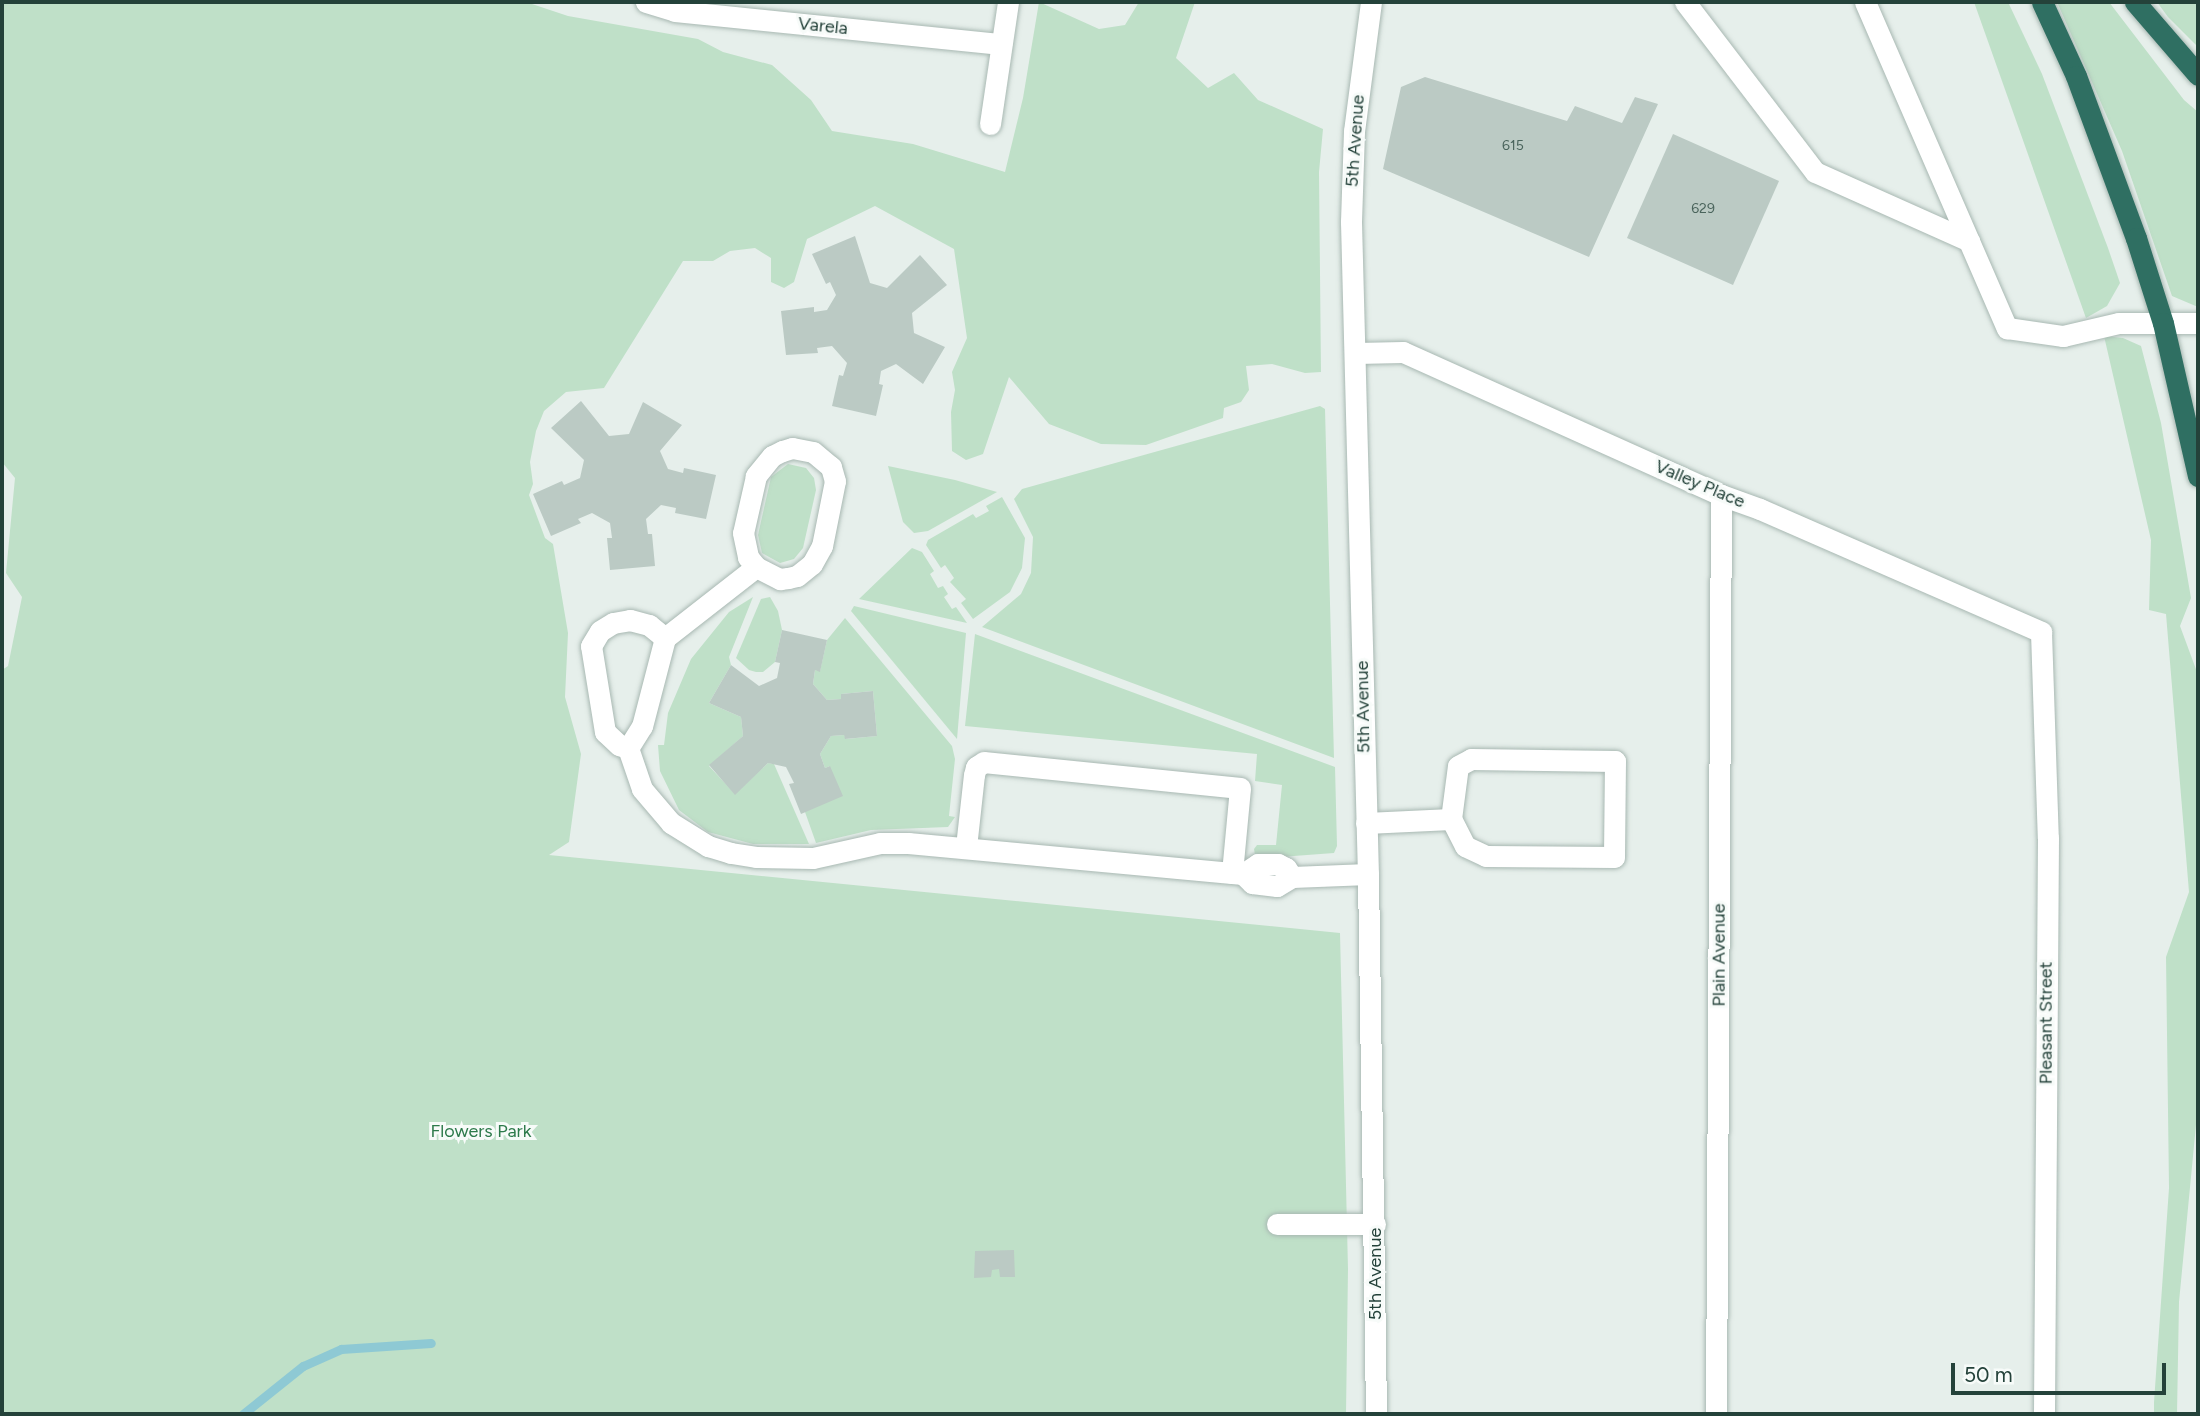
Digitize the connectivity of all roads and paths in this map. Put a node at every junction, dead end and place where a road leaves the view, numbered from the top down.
1 (646, 2) edge
2 (1008, 2) edge
3 (1371, 2) edge
4 (1685, 2) edge
5 (1865, 2) edge
6 (2042, 2) edge
7 (2134, 2) edge
8 (1001, 44) junction
9 (2198, 75) edge
10 (990, 124) dead end
11 (1969, 241) junction
12 (2162, 323) junction
13 (2198, 323) edge
14 (1356, 353) junction
15 (2198, 476) edge
16 (1721, 495) junction
17 (756, 566) junction
18 (2041, 632) joint
19 (665, 638) junction
20 (628, 748) junction
21 (1451, 819) junction
22 (1366, 823) junction
23 (966, 847) junction
24 (1237, 873) junction
25 (1368, 874) junction
26 (1277, 1224) dead end
27 (1375, 1224) junction
28 (1376, 1414) edge
29 (1716, 1414) edge
30 (2044, 1414) edge

1 - 8 street, Varela
2 - 8 street
3 - 14 street, 5th Avenue
4 - 11 street
5 - 11 street
6 - 12 highway
7 - 9 highway
8 - 10 street
11 - 12 street
12 - 13 street
12 - 15 highway
14 - 16 street, Valley Place
14 - 22 street, 5th Avenue
16 - 18 street, Valley Place
16 - 29 street, Plain Avenue
17 - 17 street
17 - 19 street
18 - 30 street, Pleasant Street
19 - 20 street
19 - 20 street
20 - 23 street
21 - 21 street
21 - 22 street
22 - 25 street, 5th Avenue
23 - 24 street
23 - 24 street
24 - 25 street
25 - 27 street, 5th Avenue
26 - 27 street
27 - 28 street, 5th Avenue

